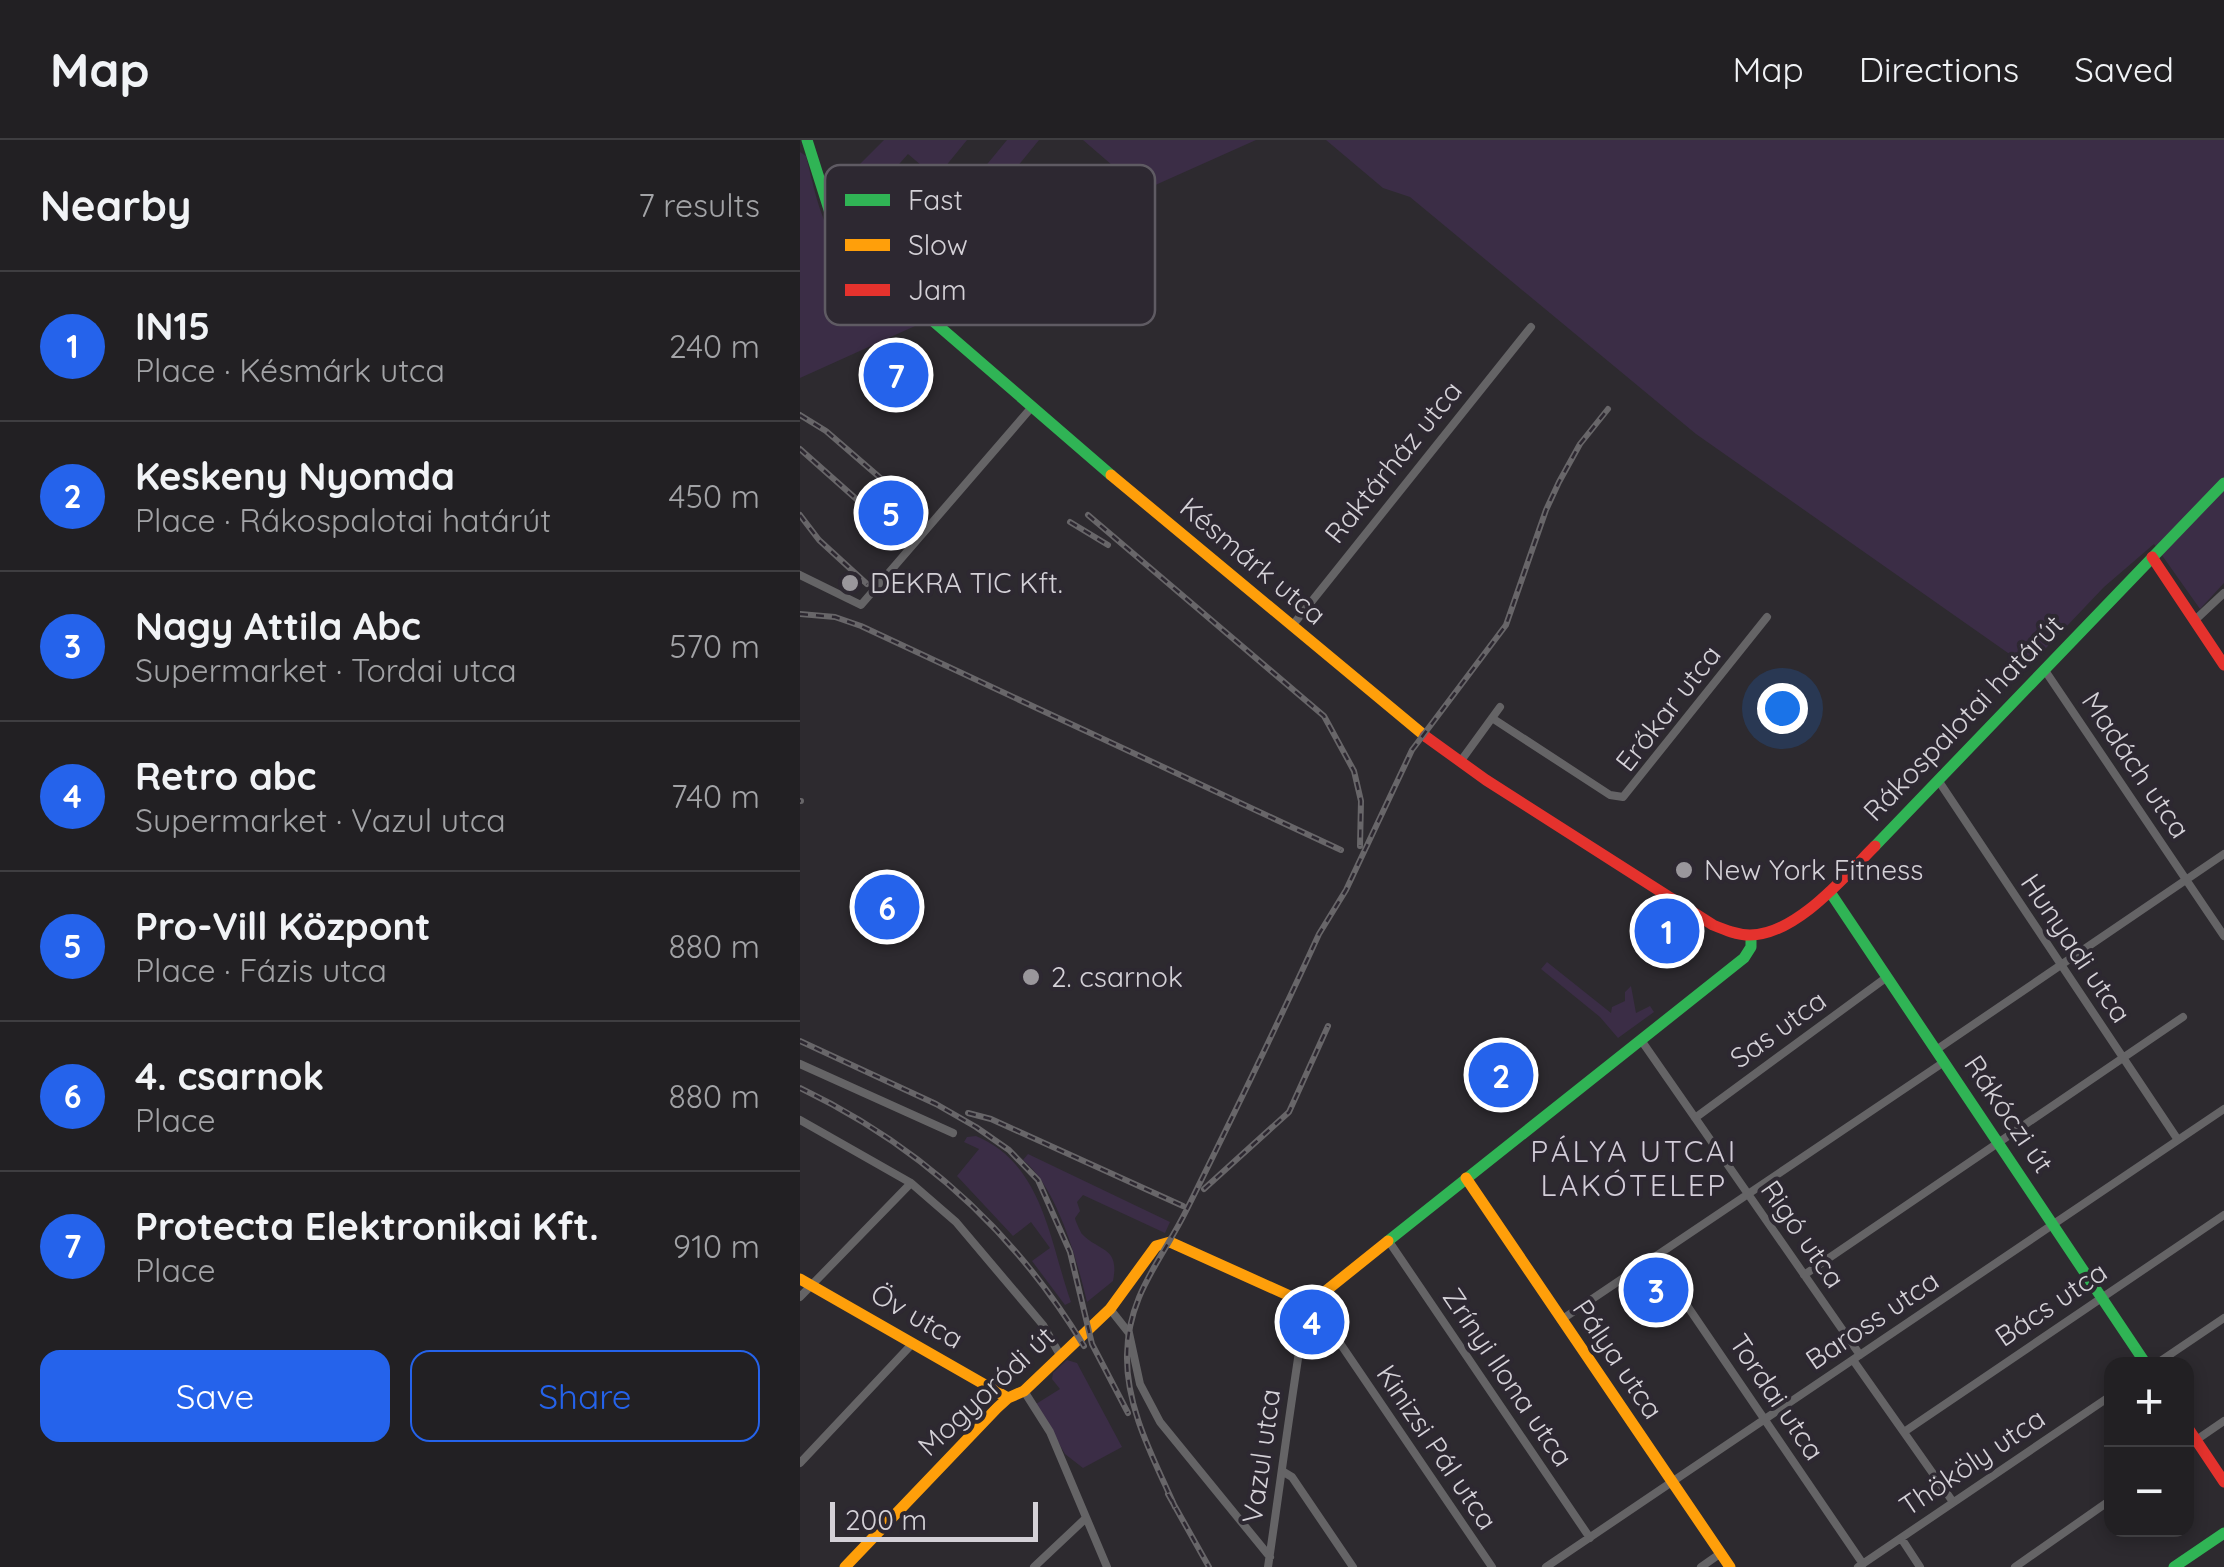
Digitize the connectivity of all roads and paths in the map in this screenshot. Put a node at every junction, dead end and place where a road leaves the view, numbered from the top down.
1 (805, 143) edge
2 (825, 198) edge
3 (939, 326) edge
4 (1531, 327) dead end
5 (1032, 408) junction
6 (2224, 483) edge
7 (2152, 557) junction
8 (800, 575) edge
9 (2224, 593) edge
10 (1768, 617) dead end
11 (2194, 621) junction
12 (1292, 626) junction
13 (2224, 665) edge
14 (2044, 670) junction
15 (1500, 708) dead end
16 (1492, 718) junction
17 (1460, 762) junction
18 (1938, 780) junction
19 (2224, 854) edge
20 (2186, 880) junction
21 (1830, 892) junction
22 (2224, 936) edge
23 (1750, 937) junction
24 (2062, 966) junction
25 (1887, 977) junction
26 (2182, 1017) dead end
27 (1641, 1040) junction
28 (1936, 1050) junction
29 (2122, 1057) junction
30 (1944, 1062) junction
31 (800, 1064) edge
32 (2224, 1109) edge
33 (1695, 1118) junction
34 (802, 1125) edge
35 (953, 1133) dead end
36 (2178, 1140) junction
37 (1997, 1142) junction
38 (1466, 1178) junction
39 (911, 1183) junction
40 (1747, 1193) junction
41 (2224, 1215) edge
42 (2053, 1226) junction
43 (1388, 1240) junction
44 (1654, 1257) junction
45 (1804, 1274) junction
46 (806, 1282) edge
47 (800, 1296) edge
48 (2100, 1297) junction
49 (1309, 1302) junction
50 (1110, 1309) junction
51 (2224, 1318) edge
52 (1560, 1320) junction
53 (913, 1343) junction
54 (1060, 1355) junction
55 (2141, 1357) edge
56 (2166, 1357) edge
57 (1856, 1358) junction
58 (1024, 1391) junction
59 (1008, 1398) junction
60 (2104, 1399) edge
61 (1765, 1419) junction
62 (2224, 1421) edge
63 (1904, 1432) junction
64 (2194, 1441) edge
65 (2194, 1447) edge
66 (800, 1463) edge
67 (1282, 1471) junction
68 (1672, 1482) junction
69 (2224, 1482) edge
70 (1954, 1502) junction
71 (2104, 1505) edge
72 (1086, 1518) junction
73 (2224, 1533) edge
74 (1590, 1538) junction
75 (1901, 1538) junction
76 (1720, 1553) junction
77 (1270, 1556) junction
78 (1860, 1565) edge
79 (845, 1567) edge
80 (1034, 1567) edge
81 (1107, 1567) edge
82 (1268, 1567) edge
83 (1352, 1567) edge
84 (1492, 1567) edge
85 (1546, 1567) edge
86 (1701, 1567) edge
87 (1730, 1567) edge
88 (1920, 1567) edge
89 (2014, 1567) edge
90 (2174, 1567) edge

1 - 2 street, Késmárk utca
3 - 5 street, Késmárk utca
4 - 12 street, Raktárház utca
5 - 8 street
5 - 12 street, Késmárk utca
6 - 7 street, Rákospalotai határút
7 - 11 street
7 - 14 street, Rákospalotai határút
9 - 11 street
10 - 16 street, Erőkar utca
11 - 13 street
12 - 17 street, Késmárk utca
14 - 18 street, Rákospalotai határút
14 - 20 street, Madách utca
15 - 16 street
16 - 17 street
17 - 23 street, Késmárk utca
18 - 21 street, Rákospalotai határút
18 - 24 street, Hunyadi utca
19 - 20 street
20 - 22 street, Madách utca
20 - 24 street
21 - 23 street, Rákospalotai határút
21 - 25 street, Rákóczi út
23 - 27 street
24 - 28 street
24 - 29 street, Hunyadi utca
25 - 28 street, Rákóczi út
25 - 33 street, Sas utca
26 - 29 street
27 - 33 street, Rigó utca
27 - 38 street
28 - 30 street, Rákóczi út
29 - 36 street, Hunyadi utca
29 - 37 street
30 - 37 street, Rákóczi út
30 - 40 street
31 - 35 street
32 - 36 street, Baross utca
33 - 40 street, Rigó utca
34 - 39 street
36 - 42 street, Baross utca
37 - 42 street, Rákóczi út
37 - 45 street
38 - 43 street
38 - 52 street, Pálya utca
39 - 46 street
39 - 54 street
40 - 44 street
40 - 45 street, Rigó utca
41 - 48 street, Bács utca
42 - 48 street, Rákóczi út
42 - 57 street, Baross utca
43 - 49 street
43 - 74 street, Zrínyi Ilona utca
44 - 52 street
44 - 61 street, Tordai utca
45 - 57 street, Rigó utca
46 - 47 street
46 - 53 street, Öv utca
48 - 55 street, Rákóczi út
48 - 63 street, Bács utca
49 - 50 street, Mogyoródi út
49 - 67 street, Vazul utca
49 - 84 street, Kinizsi Pál utca
50 - 54 street, Mogyoródi út
50 - 77 street
51 - 56 street
52 - 68 street, Pálya utca
53 - 59 street, Öv utca
53 - 66 street
54 - 58 street, Mogyoródi út
57 - 61 street, Baross utca
57 - 63 street, Rigó utca
58 - 59 street, Mogyoródi út
58 - 72 street
59 - 79 street, Mogyoródi út
60 - 70 street, Thököly utca
61 - 68 street, Baross utca
61 - 78 street, Tordai utca
62 - 64 street
63 - 70 street, Rigó utca
65 - 69 street
67 - 77 street, Vazul utca
67 - 83 street
68 - 74 street, Baross utca
68 - 76 street, Pálya utca
70 - 75 street, Thököly utca
71 - 89 street
72 - 80 street
72 - 81 street
73 - 90 street
74 - 85 street, Baross utca
75 - 78 street, Thököly utca
75 - 88 street
76 - 86 street
76 - 87 street, Pálya utca
77 - 82 street, Vazul utca

